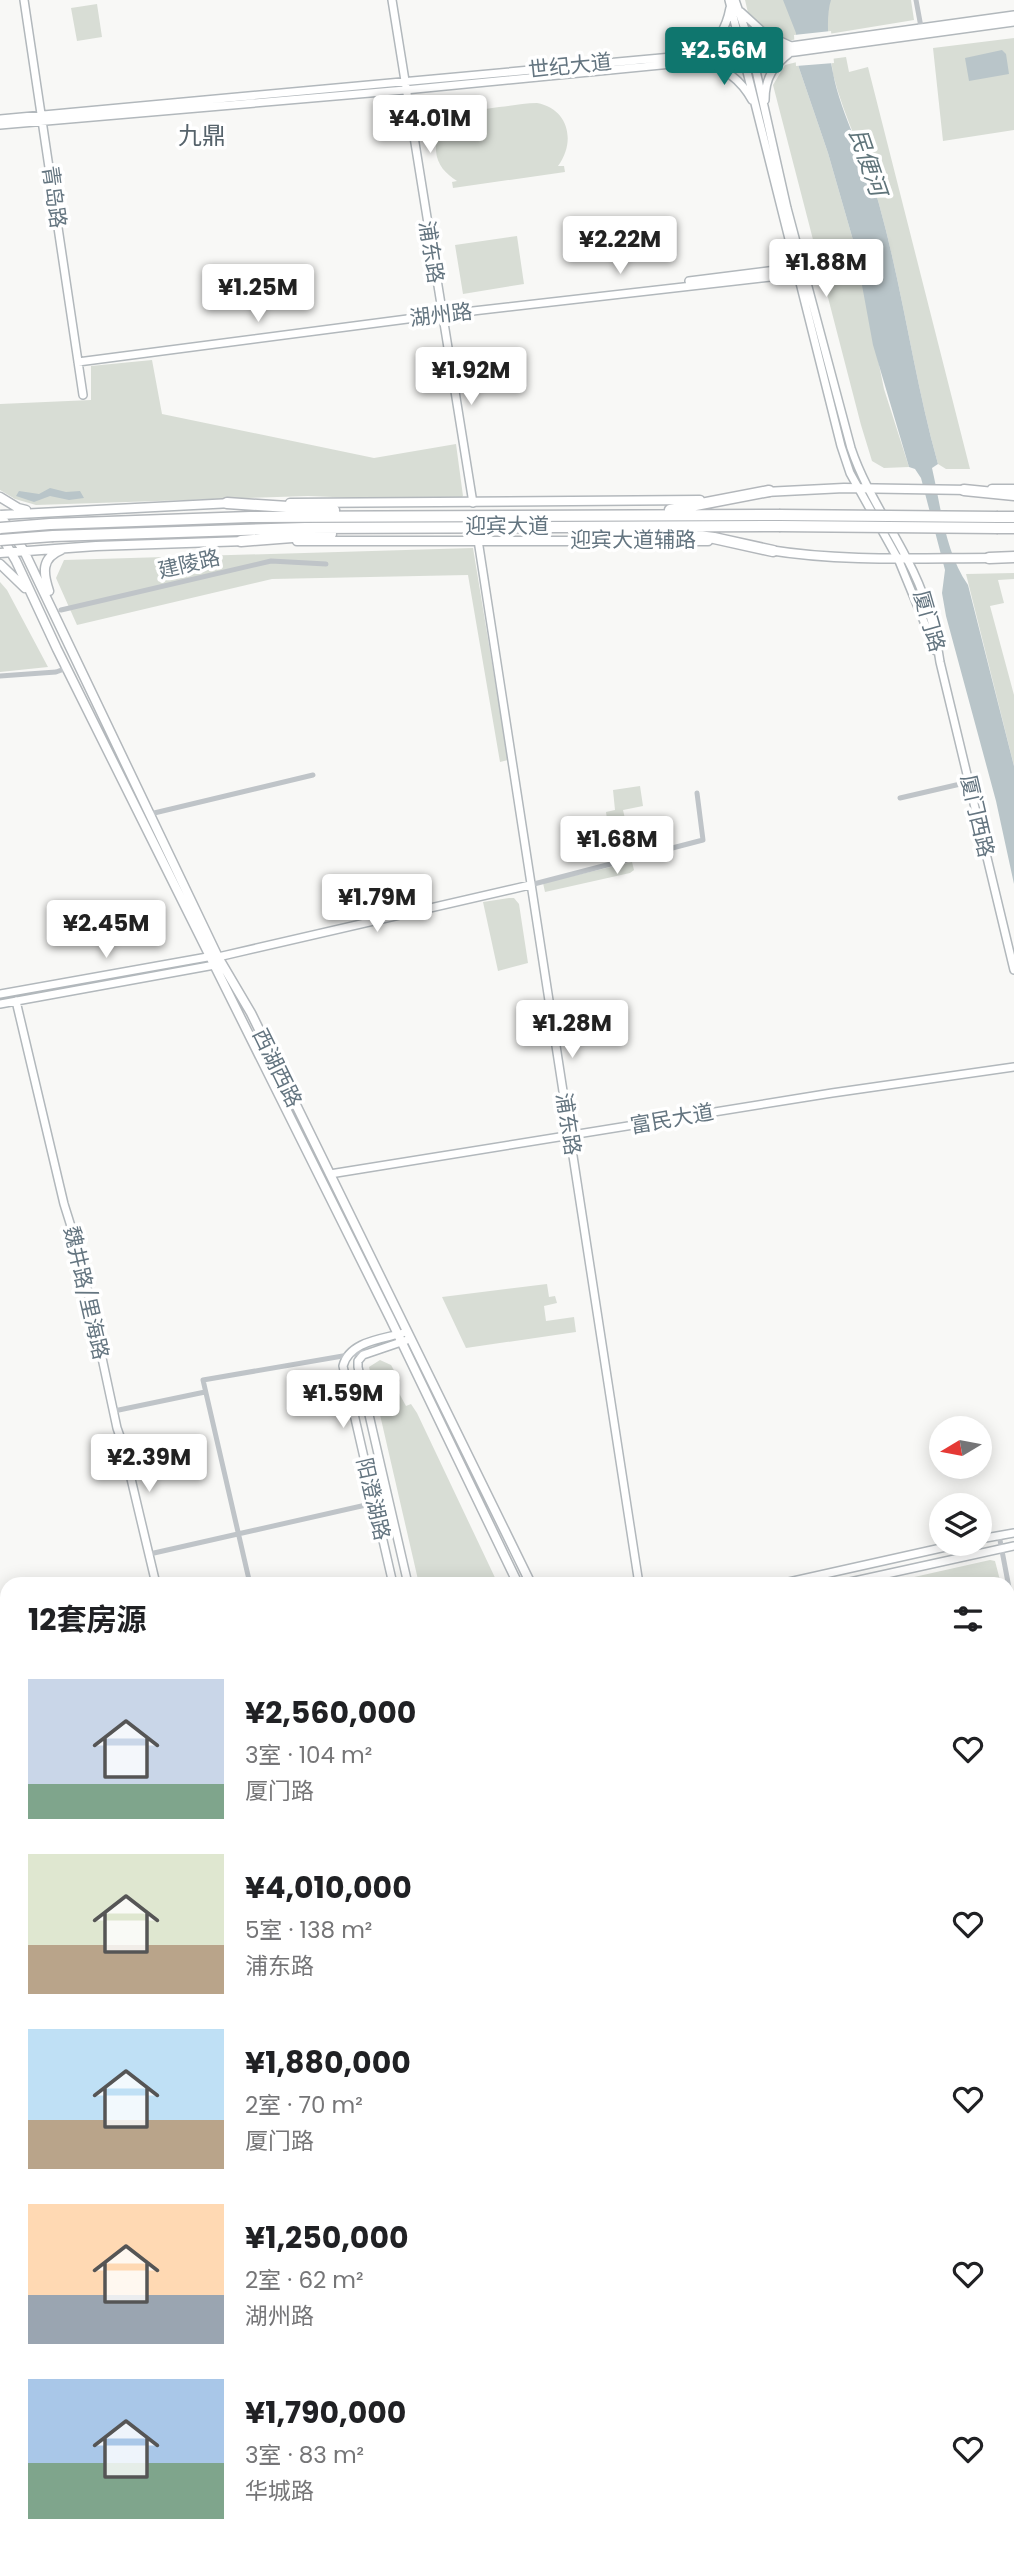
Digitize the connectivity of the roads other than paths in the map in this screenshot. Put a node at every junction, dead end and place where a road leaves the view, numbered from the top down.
1 (24, 0) edge
2 (392, 0) edge
3 (916, 0) edge
4 (733, 2) edge
5 (1014, 15) edge
6 (1014, 22) edge
7 (921, 27) junction
8 (835, 45) junction
9 (793, 49) junction
10 (747, 53) junction
11 (694, 57) junction
12 (405, 86) junction
13 (757, 109) junction
14 (765, 114) junction
15 (42, 118) junction
16 (0, 119) edge
17 (0, 125) edge
18 (800, 270) junction
19 (442, 313) junction
20 (78, 362) junction
21 (83, 395) dead end
22 (858, 488) junction
23 (868, 489) junction
24 (1014, 489) edge
25 (964, 490) junction
26 (769, 491) junction
27 (1014, 495) edge
28 (0, 497) edge
29 (227, 503) junction
30 (473, 503) junction
31 (50, 512) junction
32 (0, 515) edge
33 (628, 515) junction
34 (394, 516) junction
35 (1014, 517) edge
36 (779, 520) junction
37 (998, 523) junction
38 (542, 526) junction
39 (415, 527) junction
40 (0, 528) edge
41 (1014, 528) edge
42 (0, 534) edge
43 (0, 540) edge
44 (478, 540) junction
45 (241, 541) junction
46 (67, 548) junction
47 (24, 551) junction
48 (773, 551) junction
49 (12, 552) junction
50 (0, 553) edge
51 (902, 558) junction
52 (989, 558) joint
53 (1014, 558) edge
54 (0, 564) edge
55 (326, 564) dead end
56 (58, 611) junction
57 (55, 643) junction
58 (77, 661) junction
59 (940, 662) joint
60 (67, 668) junction
61 (0, 676) edge
62 (313, 775) dead end
63 (969, 782) junction
64 (697, 793) dead end
65 (900, 798) dead end
66 (150, 814) junction
67 (530, 885) junction
68 (215, 959) junction
69 (1014, 970) edge
70 (0, 993) edge
71 (16, 1001) junction
72 (0, 1004) edge
73 (1014, 1067) edge
74 (570, 1136) junction
75 (330, 1174) junction
76 (409, 1335) junction
77 (399, 1338) junction
78 (370, 1351) junction
79 (347, 1356) junction
80 (205, 1392) junction
81 (114, 1411) junction
82 (388, 1500) junction
83 (374, 1503) junction
84 (1014, 1533) edge
85 (238, 1534) junction
86 (999, 1535) junction
87 (992, 1536) edge
88 (1014, 1545) edge
89 (1001, 1547) junction
90 (929, 1551) edge
91 (154, 1553) dead end
92 (154, 1577) edge
93 (248, 1577) edge
94 (391, 1577) edge
95 (406, 1577) edge
96 (515, 1577) edge
97 (528, 1577) edge
98 (638, 1577) edge
99 (811, 1577) edge
100 (871, 1577) edge
101 (1007, 1577) edge

1 - 15 street, 青岛路
2 - 12 street, 浦东路
3 - 7 street
4 - 9 street
4 - 10 street, 厦门路
4 - 11 street
5 - 7 street, 世纪大道
6 - 8 street, 世纪大道
7 - 8 street, 世纪大道
8 - 9 street, 世纪大道
9 - 10 street, 世纪大道
9 - 14 street
10 - 11 street, 世纪大道
10 - 13 street, 厦门路
10 - 14 street, 厦门路
11 - 12 street, 世纪大道
11 - 13 street
12 - 15 street, 世纪大道
12 - 19 street, 浦东路
13 - 18 street, 厦门路
14 - 18 street, 厦门路
15 - 16 street, 世纪大道
15 - 17 street, 世纪大道
15 - 20 street, 青岛路
18 - 19 street, 湖州路
18 - 22 street, 厦门路
18 - 23 street, 厦门路
19 - 20 street, 湖州路
19 - 30 street, 浦东路
20 - 21 street, 青岛路
22 - 23 main road, 迎宾大道辅路
22 - 26 main road, 迎宾大道辅路
22 - 51 street, 厦门路
23 - 25 main road, 迎宾大道辅路
23 - 51 street, 厦门路
24 - 25 main road, 迎宾大道辅路
25 - 27 highway
26 - 30 main road, 迎宾大道辅路
26 - 33 highway
28 - 31 main road
29 - 30 main road, 迎宾大道辅路
29 - 31 main road, 迎宾大道辅路
29 - 34 highway
31 - 32 main road, 迎宾大道辅路
32 - 47 main road, 西湖西路
33 - 34 highway, 迎宾大道
33 - 36 highway, 迎宾大道
34 - 40 highway, 迎宾大道, bridge
35 - 37 highway, 迎宾大道
36 - 37 highway, 迎宾大道, bridge
36 - 38 highway, 迎宾大道
37 - 41 highway, 迎宾大道
38 - 39 highway, 迎宾大道
38 - 48 highway
39 - 43 highway, 迎宾大道, bridge
39 - 45 highway
42 - 49 main road, 西湖西路
44 - 45 main road, 迎宾大道辅路
44 - 48 main road, 迎宾大道辅路
44 - 67 street, 浦东路
45 - 46 main road, 迎宾大道辅路
46 - 47 main road, 迎宾大道辅路
46 - 56 main road
47 - 49 main road, 迎宾大道辅路
47 - 58 main road, 西湖西路
48 - 51 main road, 迎宾大道辅路
49 - 50 main road, 迎宾大道辅路
49 - 57 main road, 西湖西路
51 - 52 main road, 迎宾大道辅路
51 - 59 street, 厦门路
52 - 53 highway
54 - 57 main road
55 - 56 street, 建陵路
56 - 58 main road
57 - 60 main road, 西湖西路
58 - 66 main road, 西湖西路
59 - 63 street, 厦门西路
60 - 61 street
60 - 68 main road, 西湖西路
62 - 66 street
63 - 65 street
63 - 69 street, 厦门西路
64 - 67 street
66 - 68 main road, 西湖西路
67 - 68 street
67 - 74 street, 浦东路
68 - 70 street
68 - 71 street
68 - 75 main road, 西湖西路
68 - 77 main road, 西湖西路
71 - 72 street
71 - 81 street, 魏井路/里海路
73 - 74 street, 富民大道
74 - 75 street, 富民大道
74 - 98 street, 浦东路
75 - 76 main road, 西湖西路
76 - 77 street
76 - 97 main road, 西湖西路
77 - 78 street
77 - 79 street
77 - 96 main road, 西湖西路
78 - 79 street
78 - 82 street, 阳澄湖路
79 - 80 street
79 - 83 street, 阳澄湖路
80 - 81 street
80 - 85 street
81 - 92 street, 魏井路/里海路
82 - 83 street
82 - 95 street, 阳澄湖路
83 - 85 street
83 - 94 street, 阳澄湖路
84 - 86 street
85 - 91 street
85 - 93 street
86 - 87 street
86 - 89 street
88 - 89 street
89 - 100 street
89 - 101 street
90 - 99 street

